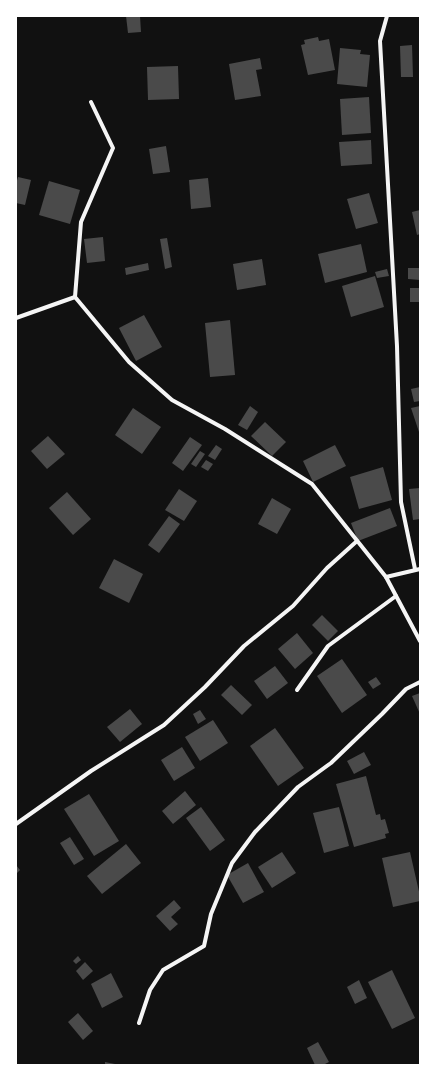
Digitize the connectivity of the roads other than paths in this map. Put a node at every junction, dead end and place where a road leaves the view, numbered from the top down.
1 (387, 16) edge
2 (91, 102) dead end
3 (75, 297) junction
4 (16, 318) edge
5 (357, 541) junction
6 (415, 569) junction
7 (420, 569) edge
8 (386, 578) junction
9 (396, 596) junction
10 (420, 642) edge
11 (420, 682) edge
12 (297, 690) dead end
13 (16, 824) edge
14 (139, 1023) dead end

1 - 6 street
2 - 3 street
3 - 4 street
3 - 5 street
5 - 8 street
5 - 13 street
6 - 7 street
6 - 8 street
8 - 9 street
9 - 10 street
9 - 12 street
11 - 14 street

